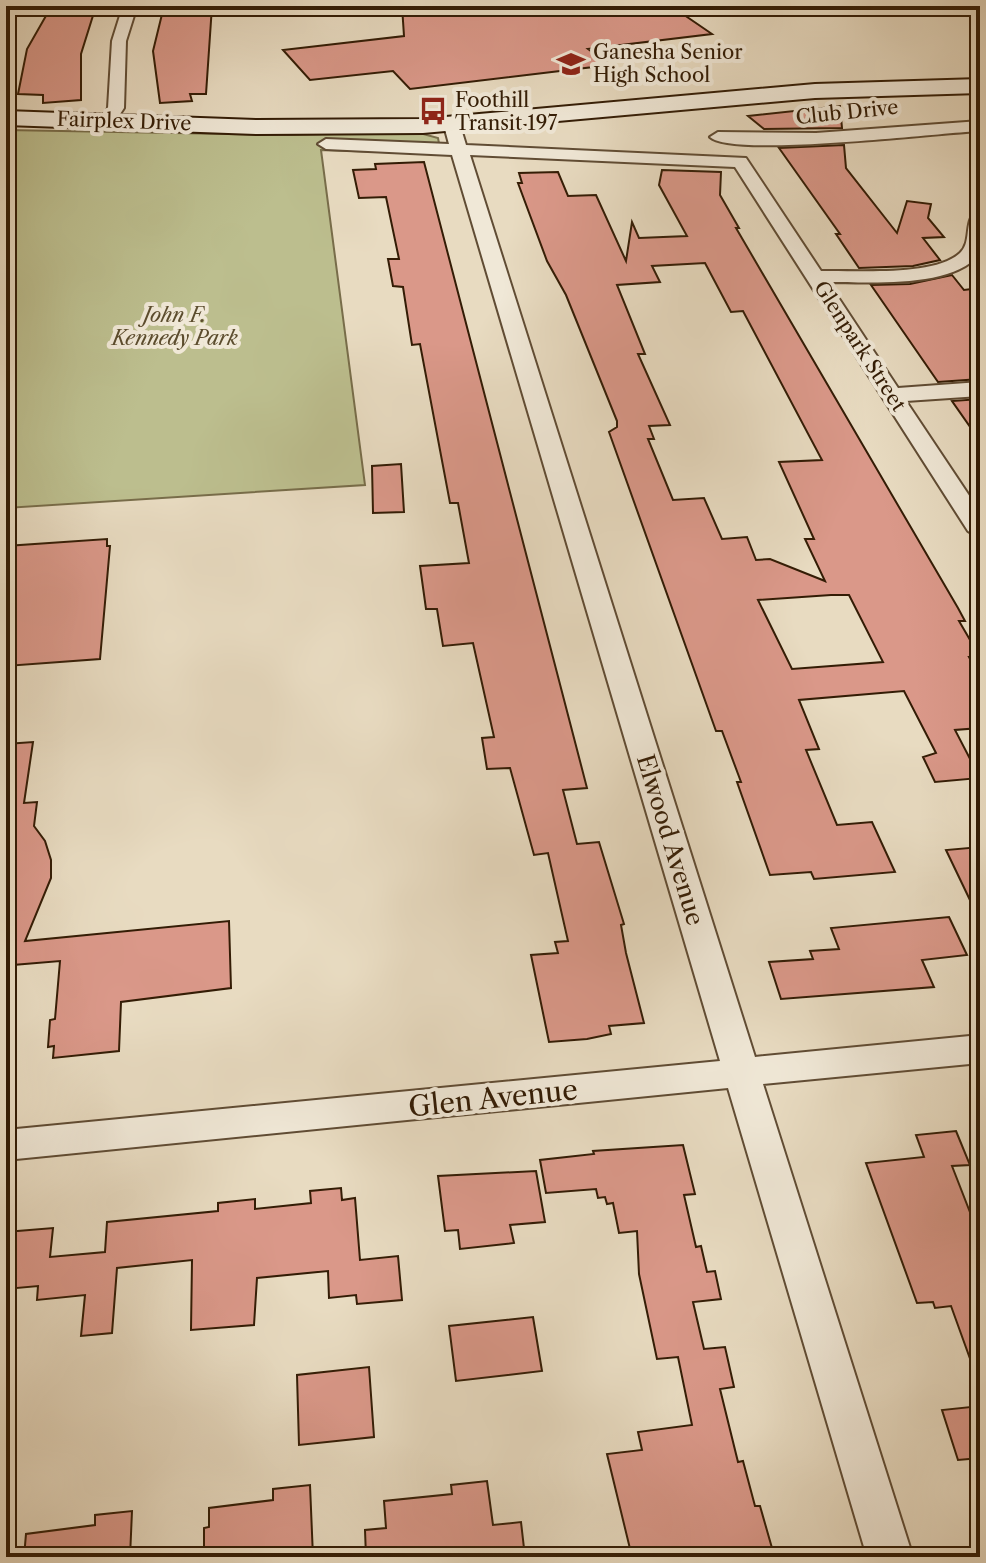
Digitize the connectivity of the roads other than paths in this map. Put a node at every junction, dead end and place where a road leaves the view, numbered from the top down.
1 (130, 6) edge
2 (980, 77) edge
3 (980, 86) edge
4 (815, 91) junction
5 (6, 118) edge
6 (108, 120) junction
7 (980, 126) edge
8 (456, 136) junction
9 (718, 137) dead end
10 (326, 144) dead end
11 (978, 222) dead end
12 (815, 277) junction
13 (980, 389) edge
14 (892, 395) junction
15 (980, 531) edge
16 (980, 1049) edge
17 (741, 1074) junction
18 (6, 1145) edge
19 (890, 1557) edge

1 - 6 street
2 - 4 main road, Fairplex Drive
3 - 4 main road, Fairplex Drive
4 - 8 main road, Fairplex Drive
5 - 6 main road, Fairplex Drive
6 - 8 main road, Fairplex Drive
7 - 9 street, Club Drive
8 - 10 street
8 - 12 street, Glenpark Street
8 - 17 street, Elwood Avenue
11 - 12 street
12 - 14 street, Glenpark Street
13 - 14 street
14 - 15 street, Glenpark Street
16 - 17 street, Glen Avenue
17 - 18 street, Glen Avenue
17 - 19 street, Elwood Avenue

